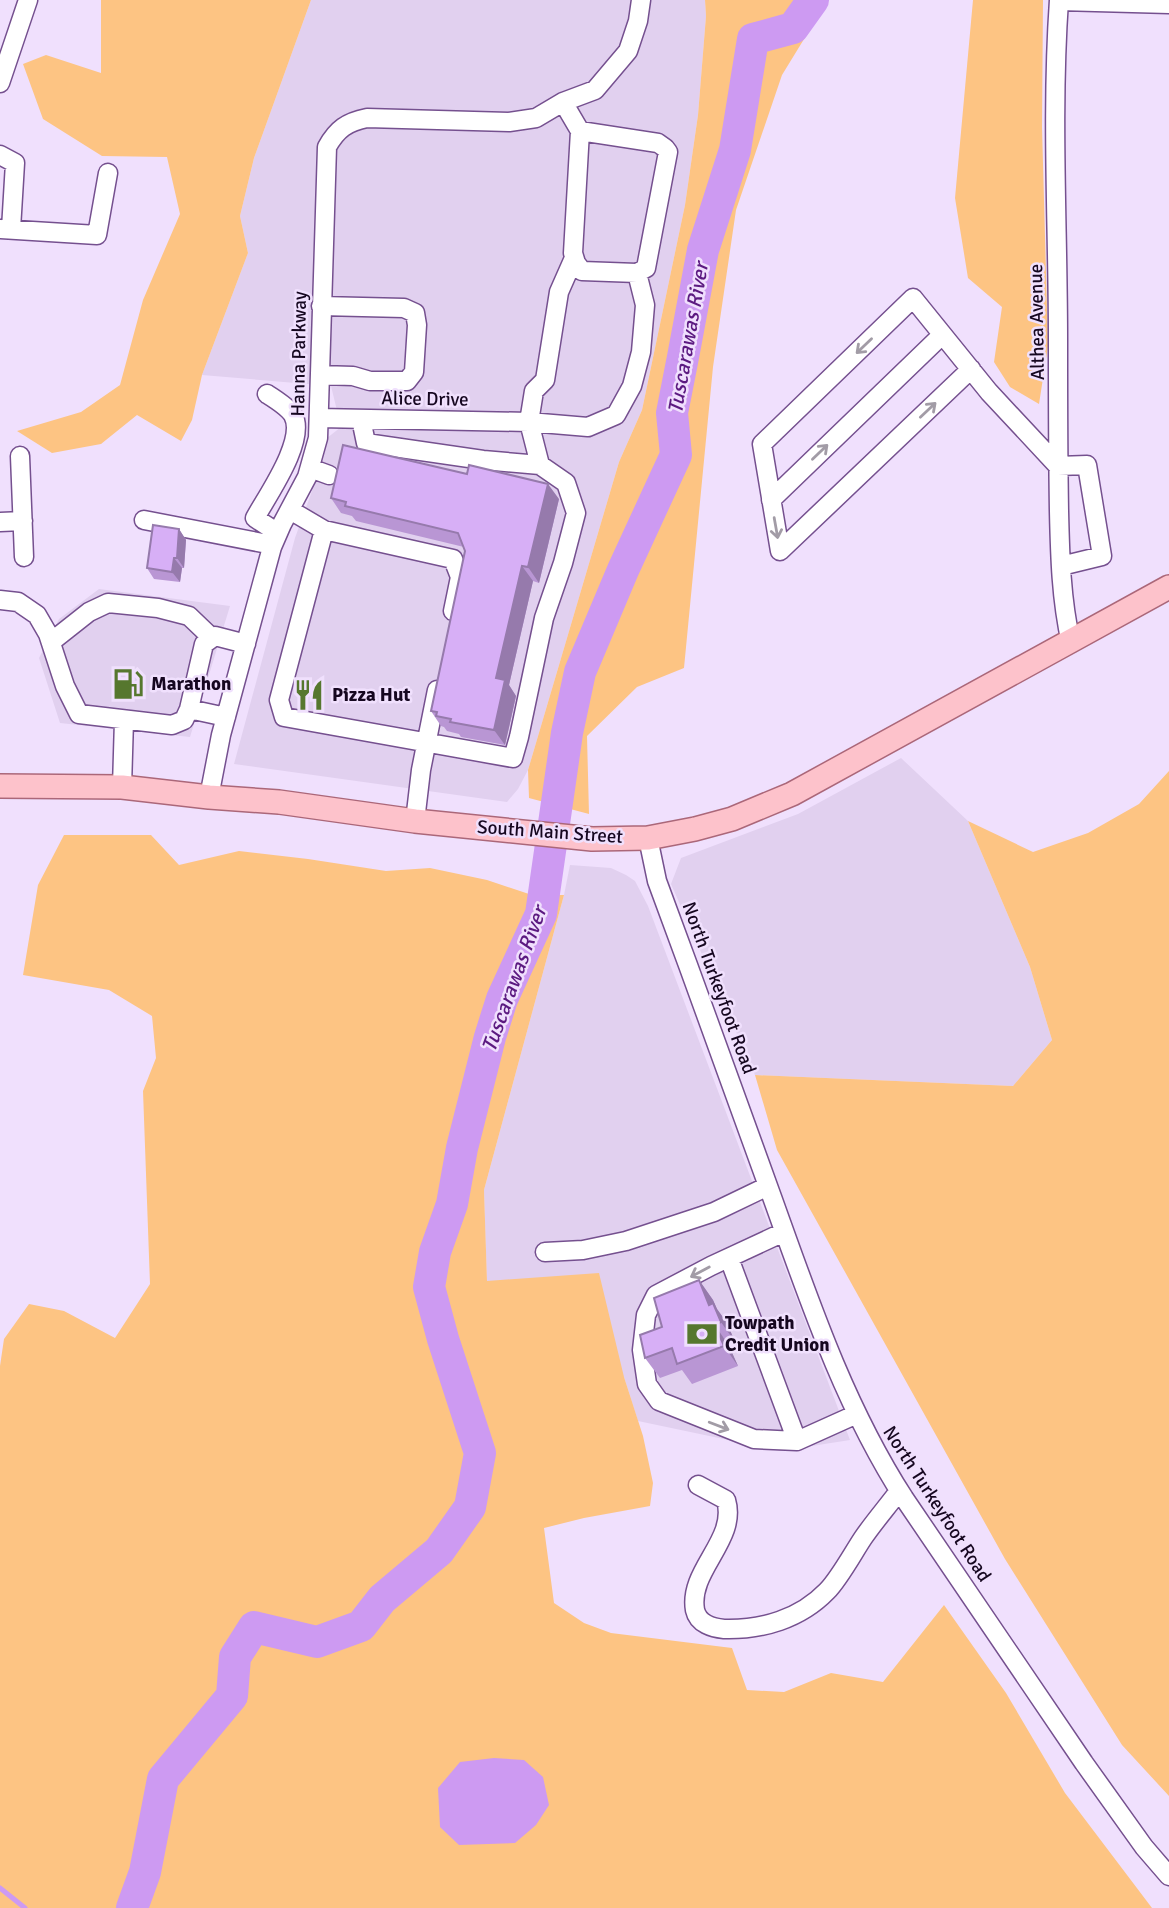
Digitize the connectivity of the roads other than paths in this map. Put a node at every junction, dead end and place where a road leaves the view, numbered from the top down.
1 (28, 0) edge
2 (641, 0) edge
3 (1059, 0) edge
4 (1169, 5) edge
5 (0, 83) edge
6 (563, 102) junction
7 (580, 131) junction
8 (0, 155) edge
9 (108, 173) dead end
10 (6, 229) edge
11 (575, 258) junction
12 (637, 274) junction
13 (321, 306) junction
14 (942, 335) junction
15 (971, 369) junction
16 (320, 375) junction
17 (267, 394) dead end
18 (361, 419) junction
19 (529, 422) junction
20 (319, 424) junction
21 (296, 430) junction
22 (20, 456) dead end
23 (540, 465) junction
24 (1058, 466) junction
25 (310, 468) junction
26 (329, 475) dead end
27 (771, 500) junction
28 (290, 510) junction
29 (144, 520) dead end
30 (23, 521) junction
31 (0, 522) edge
32 (324, 530) junction
33 (275, 539) junction
34 (24, 557) dead end
35 (1061, 566) junction
36 (1169, 587) edge
37 (0, 600) edge
38 (449, 628) edge
39 (212, 638) junction
40 (51, 642) junction
41 (1070, 643) junction
42 (246, 644) junction
43 (439, 679) edge
44 (189, 709) junction
45 (226, 717) junction
46 (124, 720) junction
47 (426, 743) junction
48 (0, 786) edge
49 (122, 787) junction
50 (209, 797) junction
51 (415, 821) junction
52 (648, 838) junction
53 (768, 1186) junction
54 (784, 1232) junction
55 (545, 1252) dead end
56 (729, 1258) junction
57 (857, 1414) junction
58 (797, 1441) junction
59 (698, 1485) dead end
60 (899, 1491) junction
61 (1169, 1876) edge

1 - 5 street
2 - 6 street, Hanna Parkway
3 - 4 street
3 - 24 street, Althea Avenue
6 - 7 street
6 - 13 street, Hanna Parkway
7 - 11 street
7 - 12 street
8 - 10 street
9 - 10 street
11 - 12 street
11 - 19 street
12 - 19 street, Alice Drive
13 - 16 street, Hanna Parkway
13 - 16 street
14 - 15 street
27 -> 14 street
14 -> 27 street
15 - 24 street
27 -> 15 street
16 - 20 street, Hanna Parkway
17 - 21 street
18 - 19 street, Alice Drive
18 - 20 street, Alice Drive
18 - 23 street
19 - 23 street
20 - 21 street, Alice Drive
20 - 25 street, Hanna Parkway
21 - 33 street
22 - 30 street
23 - 47 street
24 - 35 street, Althea Avenue
24 - 35 street
25 - 26 street
25 - 28 street, Hanna Parkway
28 - 32 street
28 - 33 street, Hanna Parkway
29 - 33 street
30 - 31 street
30 - 34 street
32 - 38 street
32 - 47 street
33 - 42 street, Hanna Parkway
35 - 41 street, Althea Avenue
36 - 41 main road, South Main Street
37 - 40 street
39 - 40 street
39 - 42 street
39 - 44 street
40 - 46 street
41 - 52 main road, South Main Street
42 - 45 street, Hanna Parkway
43 - 47 street
44 - 45 street
44 - 46 street
45 - 50 street, Hanna Parkway
46 - 49 street
47 - 51 street
48 - 49 main road, South Main Street
49 - 50 main road, South Main Street
50 - 51 main road, South Main Street
51 - 52 main road, South Main Street
52 - 53 street, North Turkeyfoot Road
53 - 54 street, North Turkeyfoot Road
53 - 55 street
54 - 56 street
54 - 57 street, North Turkeyfoot Road
56 - 58 street
56 -> 58 street
57 - 58 street
57 - 60 street, North Turkeyfoot Road
59 - 60 street
60 - 61 street, North Turkeyfoot Road

